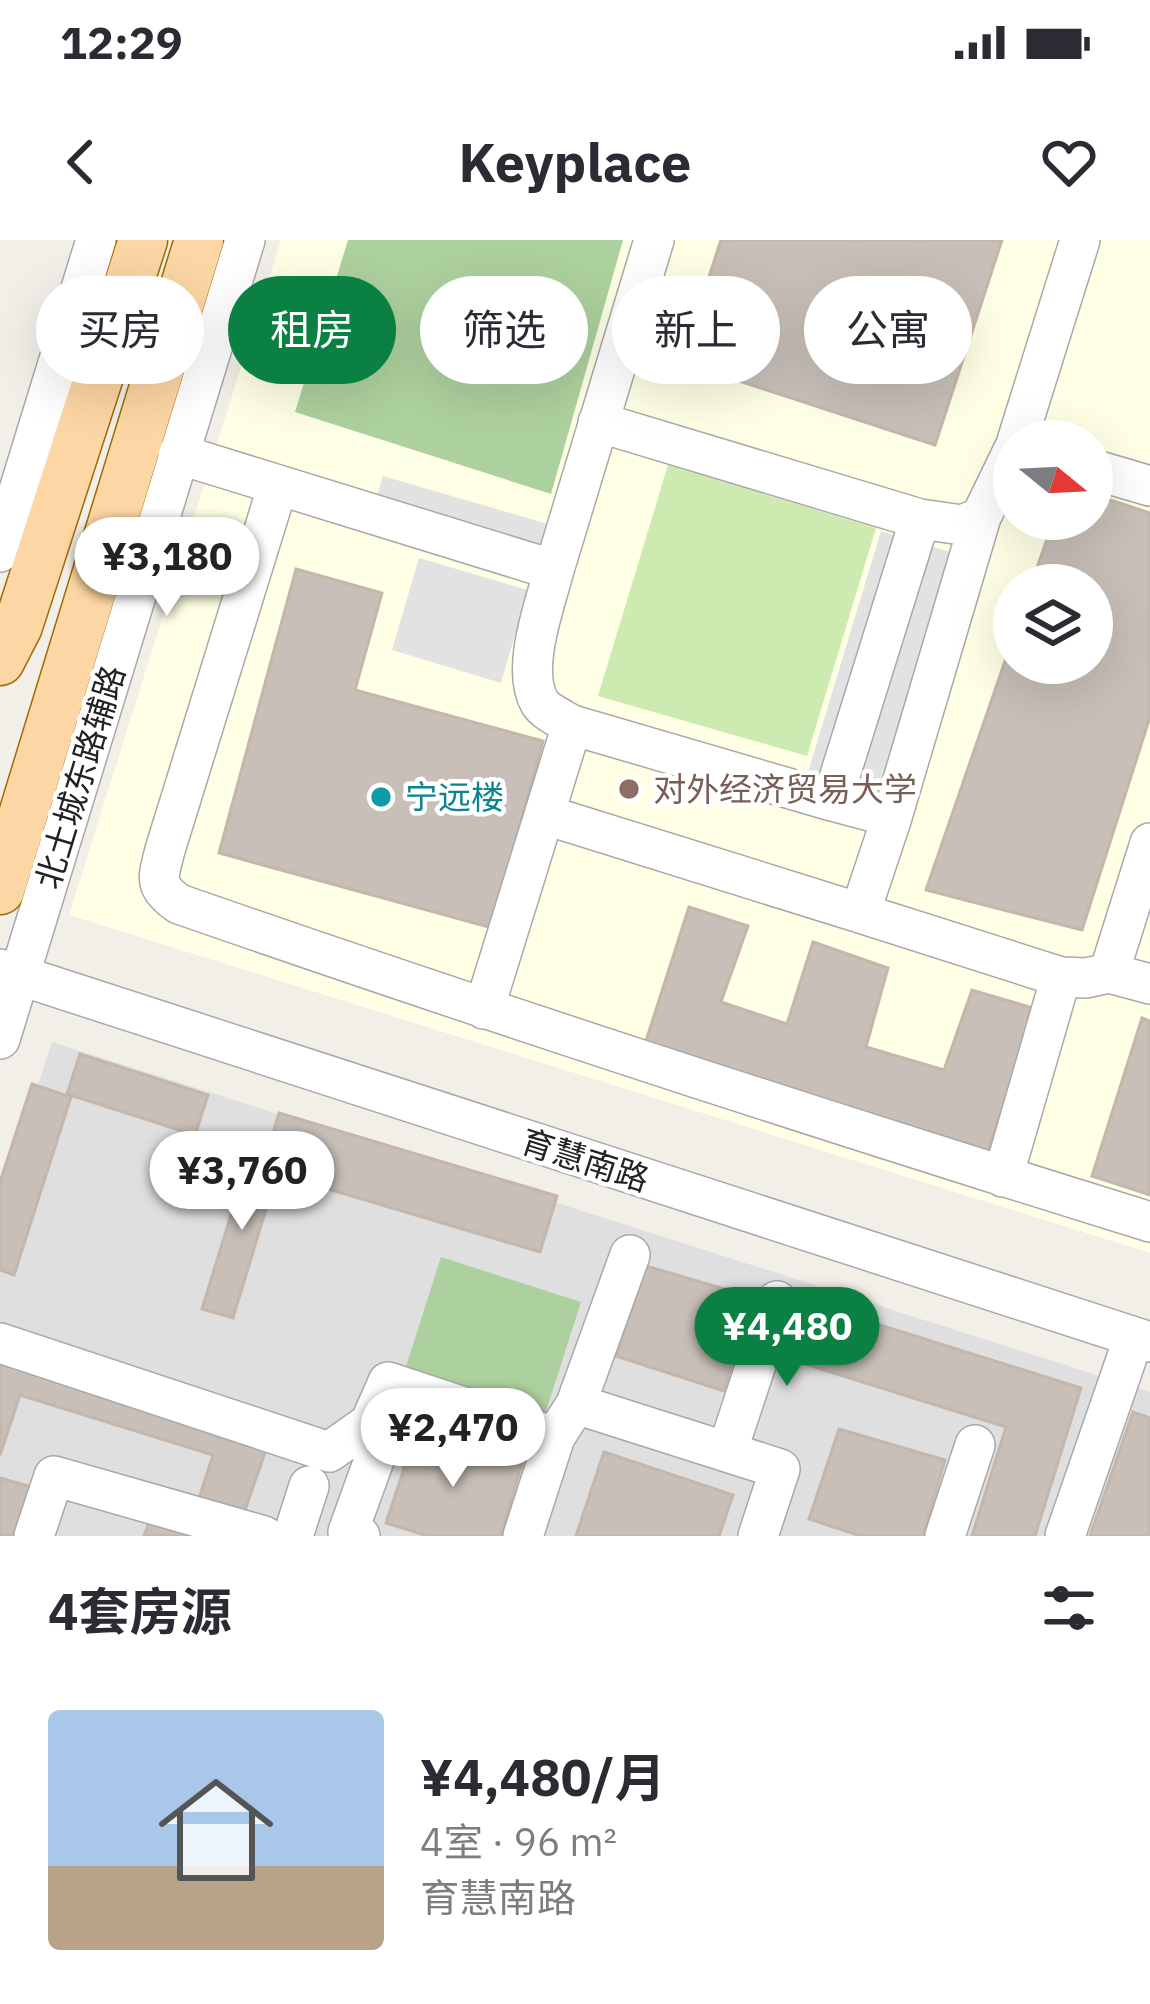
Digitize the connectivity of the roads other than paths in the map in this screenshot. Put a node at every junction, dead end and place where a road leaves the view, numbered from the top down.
1 (96, 240) edge
2 (143, 240) edge
3 (199, 240) edge
4 (245, 240) edge
5 (654, 240) edge
6 (1080, 240) edge
7 (1024, 420) edge
8 (598, 422) junction
9 (178, 454) junction
10 (1113, 475) edge
11 (278, 485) junction
12 (1150, 486) edge
13 (993, 492) edge
14 (981, 517) junction
15 (920, 519) junction
16 (0, 552) edge
17 (554, 570) junction
18 (0, 661) edge
19 (572, 725) junction
20 (832, 801) junction
21 (546, 815) junction
22 (892, 817) junction
23 (1150, 843) edge
24 (0, 890) edge
25 (860, 913) junction
26 (10, 973) edge
27 (1109, 973) junction
28 (1061, 977) junction
29 (1150, 984) edge
30 (484, 1009) junction
31 (0, 1039) edge
32 (1004, 1177) junction
33 (1150, 1222) edge
34 (630, 1255) dead end
35 (777, 1301) dead end
36 (1142, 1339) edge
37 (0, 1343) edge
38 (401, 1386) junction
39 (565, 1420) junction
40 (975, 1444) dead end
41 (727, 1452) junction
42 (309, 1486) dead end
43 (34, 1536) edge
44 (264, 1536) edge
45 (293, 1536) edge
46 (360, 1536) edge
47 (523, 1536) edge
48 (758, 1536) edge
49 (945, 1536) edge
50 (1065, 1536) edge

1 - 16 street
2 - 18 main road
3 - 24 main road
4 - 9 street, 北土城东路辅路
5 - 8 street
6 - 7 street
8 - 15 street
8 - 17 street
9 - 11 street
9 - 26 street, 北土城东路辅路
10 - 12 street
11 - 17 street
11 - 30 street
13 - 14 street
14 - 15 street
14 - 22 street
15 - 20 street
17 - 19 street
19 - 20 street
19 - 21 street
20 - 22 street
21 - 25 street
21 - 30 street
22 - 25 street
23 - 27 street
25 - 28 street
26 - 31 street, 北土城东路辅路
26 - 36 street, 育慧南路
27 - 28 street
27 - 29 street
28 - 32 street
30 - 32 street
32 - 33 street
34 - 39 street
35 - 41 street
36 - 50 street
37 - 38 street
38 - 39 street
38 - 46 street
39 - 41 street
39 - 47 street
40 - 49 street
41 - 48 street
42 - 45 street
43 - 44 street

